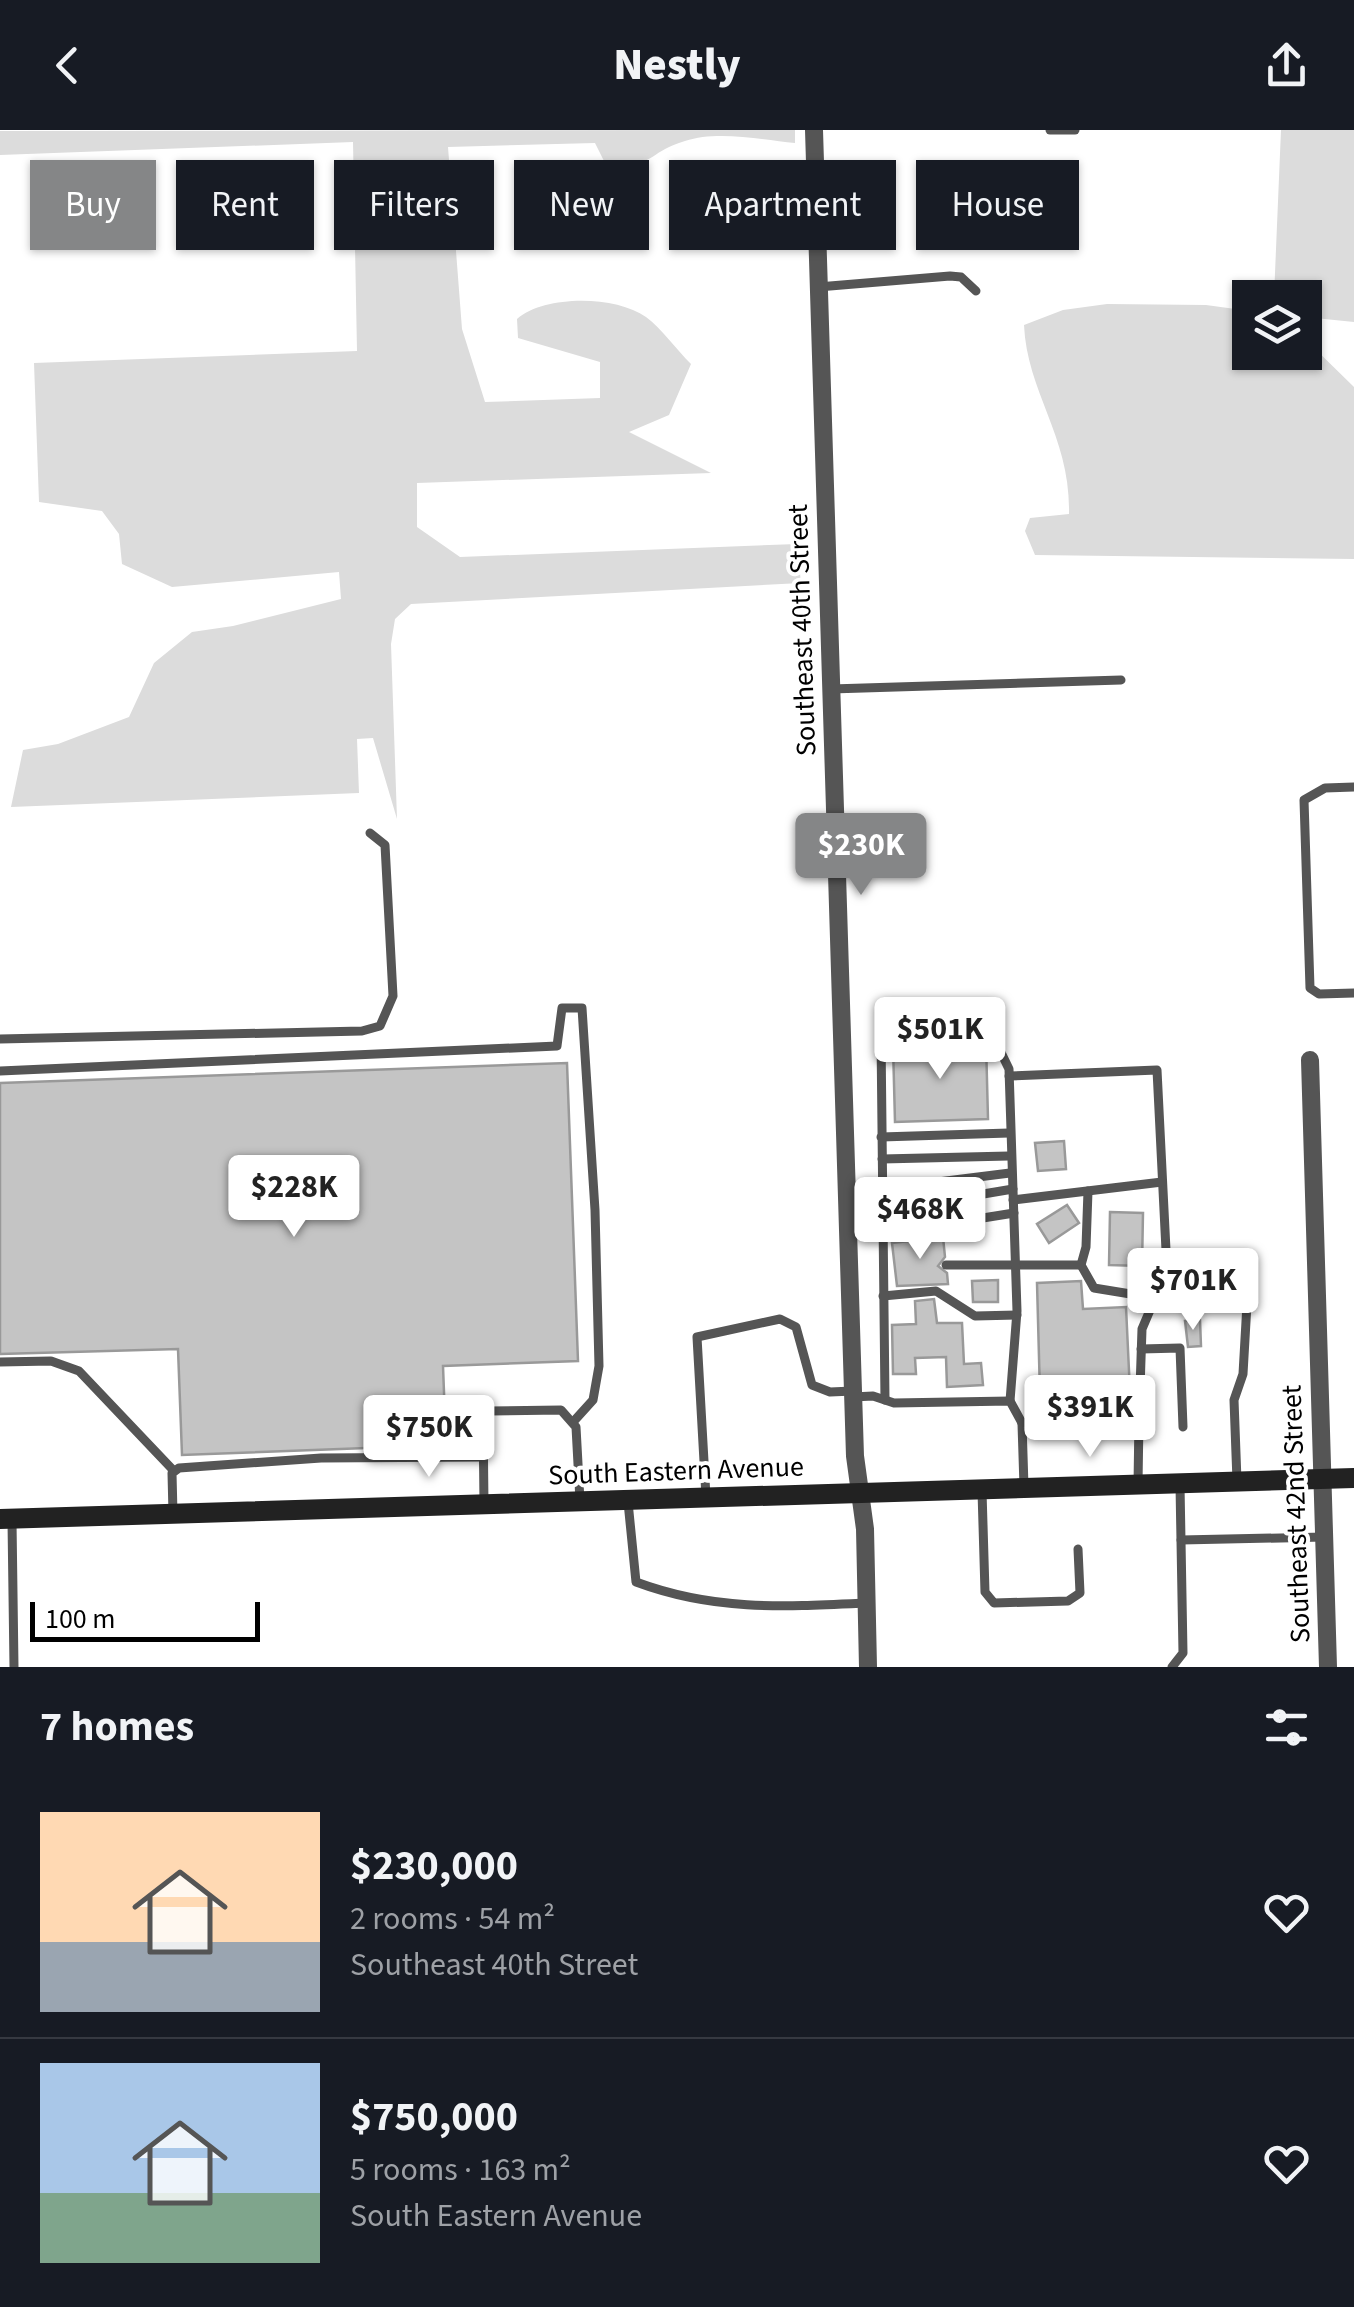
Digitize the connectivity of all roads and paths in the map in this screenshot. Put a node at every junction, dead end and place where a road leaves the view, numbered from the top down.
1 (814, 130) edge
2 (1050, 130) edge
3 (1075, 130) edge
4 (818, 287) junction
5 (976, 291) dead end
6 (1121, 680) dead end
7 (831, 689) junction
8 (1354, 787) edge
9 (370, 833) dead end
10 (1354, 992) edge
11 (0, 1038) edge
12 (1310, 1060) dead end
13 (0, 1071) edge
14 (1009, 1076) junction
15 (1009, 1133) junction
16 (882, 1136) junction
17 (1010, 1156) junction
18 (882, 1159) junction
19 (1010, 1173) junction
20 (1162, 1182) junction
21 (882, 1189) junction
22 (1088, 1191) junction
23 (1013, 1195) junction
24 (882, 1211) junction
25 (1014, 1213) junction
26 (882, 1234) junction
27 (1016, 1263) junction
28 (946, 1265) dead end
29 (1080, 1266) junction
30 (1249, 1268) dead end
31 (884, 1296) junction
32 (1155, 1298) junction
33 (1017, 1316) junction
34 (1141, 1349) junction
35 (0, 1362) edge
36 (853, 1394) junction
37 (885, 1400) junction
38 (1010, 1401) junction
39 (1139, 1419) junction
40 (574, 1421) junction
41 (1022, 1423) junction
42 (1182, 1427) dead end
43 (481, 1458) junction
44 (174, 1471) junction
45 (1322, 1478) junction
46 (1354, 1478) edge
47 (1238, 1481) junction
48 (1180, 1483) junction
49 (1138, 1484) junction
50 (1024, 1487) junction
51 (982, 1488) junction
52 (860, 1493) junction
53 (706, 1497) junction
54 (628, 1499) junction
55 (580, 1501) junction
56 (484, 1504) junction
57 (173, 1514) junction
58 (6, 1519) edge
59 (1324, 1537) junction
60 (1182, 1540) junction
61 (1078, 1549) dead end
62 (865, 1603) junction
63 (14, 1667) edge
64 (868, 1667) edge
65 (1172, 1667) edge
66 (1328, 1667) edge

1 - 4 street, Southeast 40th Street
2 - 3 lane
4 - 5 lane
4 - 7 street, Southeast 40th Street
6 - 7 lane
7 - 36 street, Southeast 40th Street
8 - 10 lane
9 - 11 lane
12 - 45 street, Southeast 42nd Street
13 - 40 lane
14 - 15 lane
14 - 16 lane
14 - 20 lane
15 - 16 lane
15 - 17 lane
16 - 18 lane
17 - 18 lane
17 - 19 lane
18 - 21 lane
19 - 21 lane
19 - 23 lane
20 - 22 lane
20 - 32 lane
21 - 24 lane
22 - 23 lane
22 - 29 lane
23 - 24 lane
23 - 25 lane
24 - 26 lane
25 - 26 lane
25 - 27 lane
26 - 31 lane
27 - 28 lane
27 - 29 lane
27 - 33 lane
29 - 32 lane
30 - 47 lane
31 - 33 lane
31 - 37 lane
32 - 34 lane
33 - 38 lane
34 - 39 lane
34 - 42 lane
35 - 44 lane
36 - 37 lane
36 - 52 street, Southeast 40th Street
36 - 53 lane
37 - 38 lane
38 - 41 lane
39 - 41 lane
39 - 49 lane
40 - 43 lane
40 - 55 lane
41 - 50 lane
43 - 44 lane
43 - 56 lane
44 - 57 lane
45 - 46 main road, South Eastern Avenue
45 - 47 main road, South Eastern Avenue
45 - 59 street, Southeast 42nd Street
47 - 48 main road, South Eastern Avenue
48 - 49 main road, South Eastern Avenue
48 - 60 lane
49 - 50 main road, South Eastern Avenue
50 - 51 main road, South Eastern Avenue
51 - 52 main road, South Eastern Avenue
51 - 61 lane
52 - 53 main road, South Eastern Avenue
52 - 62 street, Southeast 40th Street
53 - 54 main road, South Eastern Avenue
54 - 55 main road, South Eastern Avenue
54 - 62 lane
55 - 56 main road, South Eastern Avenue
56 - 57 main road, South Eastern Avenue
57 - 58 main road, South Eastern Avenue
58 - 63 lane
59 - 60 lane
59 - 66 street, Southeast 42nd Street
60 - 65 lane
62 - 64 street, Southeast 40th Street

